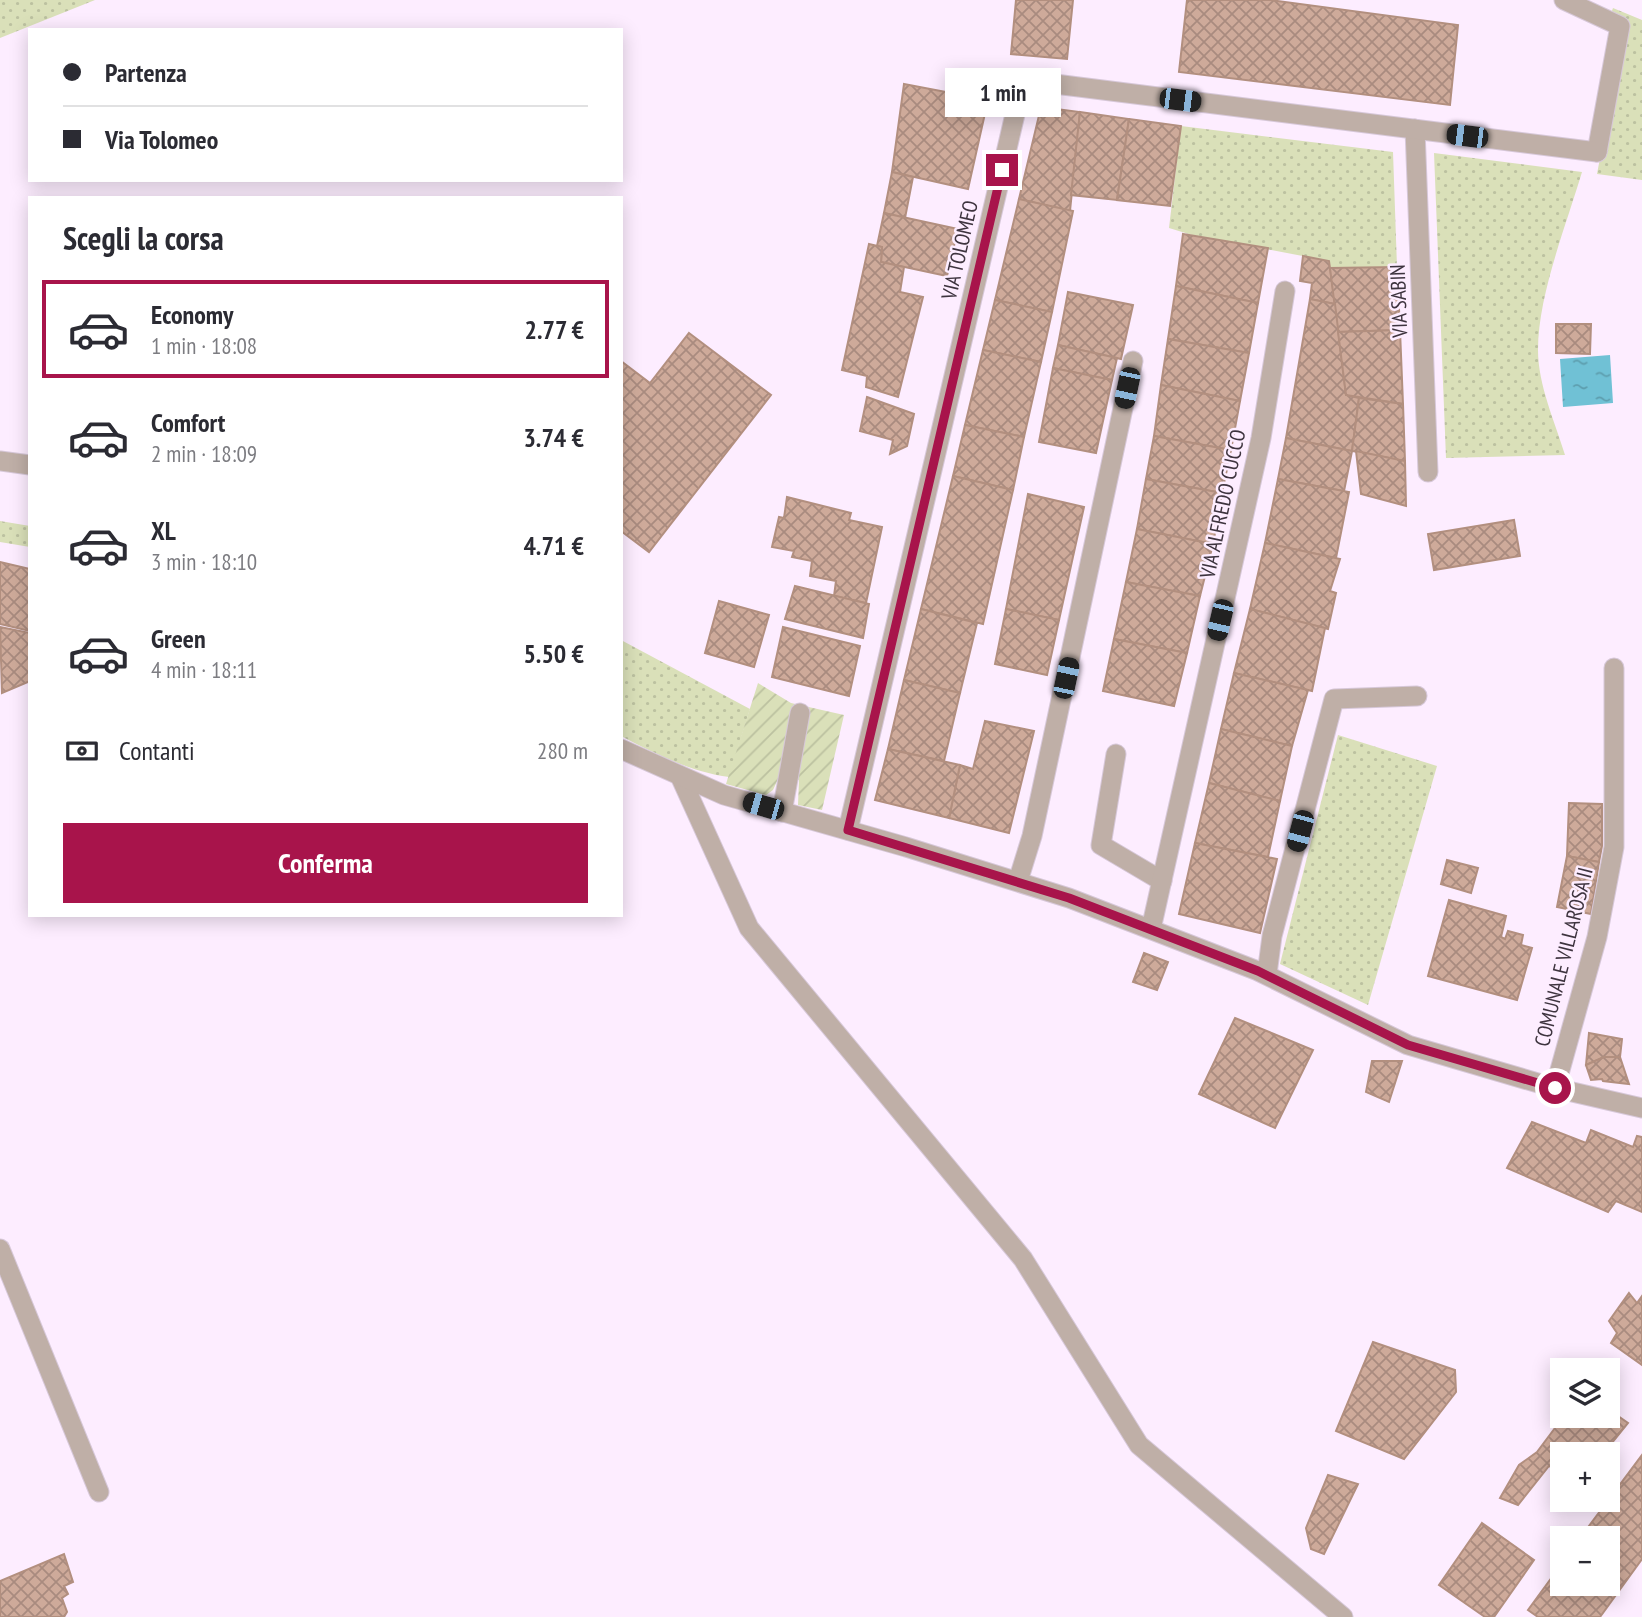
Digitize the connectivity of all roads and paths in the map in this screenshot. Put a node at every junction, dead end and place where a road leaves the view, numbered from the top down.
1 (1564, 0) edge
2 (1415, 129) junction
3 (1285, 291) dead end
4 (1133, 361) dead end
5 (0, 461) edge
6 (28, 465) edge
7 (1428, 472) dead end
8 (1614, 668) dead end
9 (1417, 696) dead end
10 (800, 713) dead end
11 (623, 750) edge
12 (1116, 754) dead end
13 (680, 776) junction
14 (782, 811) junction
15 (848, 830) junction
16 (1018, 881) junction
17 (1161, 881) junction
18 (1151, 929) junction
19 (1266, 974) junction
20 (1555, 1088) junction
21 (1642, 1108) edge
22 (0, 1250) edge
23 (99, 1492) dead end
24 (1343, 1617) edge

1 - 2 street, VIA TOLOMEO
2 - 7 street, VIA SABIN
2 - 15 street, VIA TOLOMEO
3 - 17 street, VIA ALFREDO CUCCO
4 - 16 street
5 - 6 street
8 - 20 street, COMUNALE VILLAROSA II
9 - 19 street
10 - 14 street
11 - 13 street
12 - 17 street
13 - 14 street
13 - 24 street
14 - 15 street
15 - 16 street
16 - 18 street
17 - 18 street, VIA ALFREDO CUCCO
18 - 19 street
19 - 20 street
20 - 21 street
22 - 23 street

